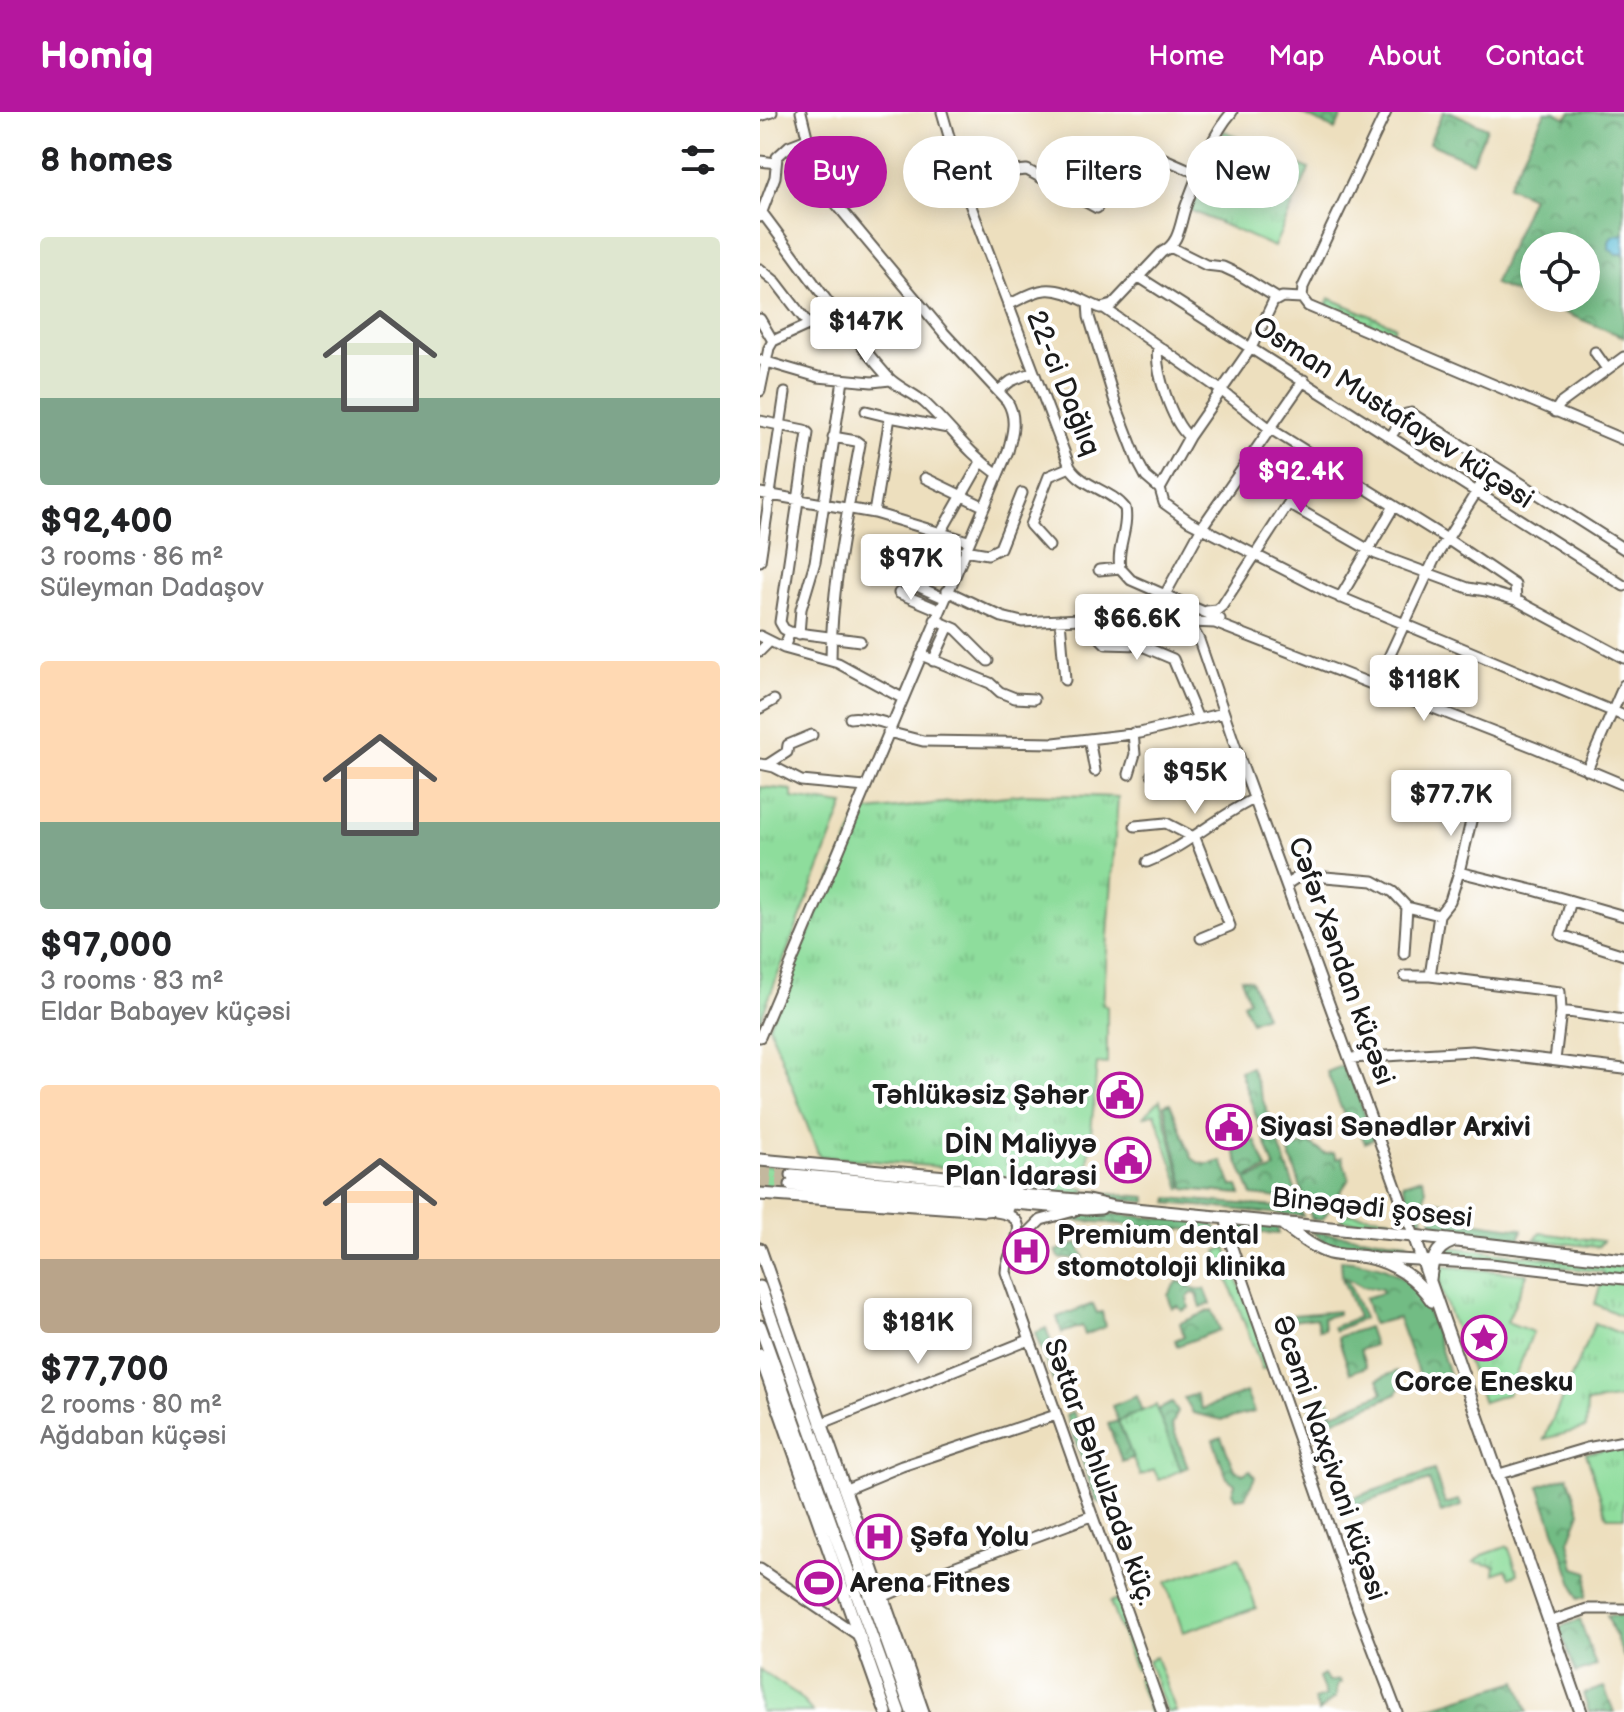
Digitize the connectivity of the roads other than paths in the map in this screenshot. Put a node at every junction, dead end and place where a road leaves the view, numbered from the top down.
1 (772, 112) edge
2 (801, 112) edge
3 (942, 112) edge
4 (1232, 112) edge
5 (1386, 112) edge
6 (760, 116) edge
7 (806, 136) edge
8 (949, 136) edge
9 (1216, 136) edge
10 (784, 149) edge
11 (760, 161) edge
12 (776, 163) junction
13 (1186, 205) edge
14 (840, 208) edge
15 (972, 208) edge
16 (761, 216) edge
17 (1170, 247) junction
18 (760, 269) edge
19 (1139, 277) junction
20 (1277, 298) junction
21 (1302, 298) junction
22 (1088, 303) junction
23 (1008, 305) junction
24 (1104, 308) junction
25 (834, 313) junction
26 (760, 319) edge
27 (809, 325) junction
28 (773, 341) junction
29 (1158, 347) junction
30 (1251, 348) junction
31 (1595, 352) dead end
32 (1624, 357) edge
33 (763, 360) edge
34 (1607, 369) junction
35 (1033, 372) junction
36 (843, 380) junction
37 (890, 380) junction
38 (1304, 380) junction
39 (760, 391) edge
40 (998, 391) junction
41 (1222, 391) junction
42 (785, 393) dead end
43 (866, 411) dead end
44 (1555, 412) junction
45 (890, 417) junction
46 (760, 421) edge
47 (780, 424) junction
48 (948, 428) junction
49 (1269, 428) junction
50 (1391, 436) junction
51 (833, 437) junction
52 (1189, 437) junction
53 (1624, 440) edge
54 (1318, 458) junction
55 (981, 462) junction
56 (1070, 467) junction
57 (1492, 467) junction
58 (998, 474) junction
59 (925, 478) dead end
60 (1160, 489) junction
61 (760, 493) edge
62 (1022, 493) dead end
63 (1477, 493) junction
64 (771, 495) junction
65 (961, 495) junction
66 (797, 499) junction
67 (823, 503) junction
68 (1289, 504) junction
69 (983, 506) junction
70 (1394, 506) junction
71 (848, 507) junction
72 (874, 513) junction
73 (1202, 527) junction
74 (941, 532) junction
75 (1447, 539) junction
76 (924, 544) dead end
77 (966, 545) junction
78 (1049, 546) dead end
79 (1624, 549) edge
80 (1369, 551) junction
81 (1257, 555) junction
82 (960, 560) junction
83 (760, 561) edge
84 (1120, 568) junction
85 (1099, 570) dead end
86 (1427, 572) junction
87 (892, 575) dead end
88 (1624, 586) edge
89 (899, 593) dead end
90 (945, 594) junction
91 (1165, 595) junction
92 (1340, 598) junction
93 (1516, 600) junction
94 (1199, 608) junction
95 (1158, 609) junction
96 (937, 615) junction
97 (1099, 618) junction
98 (1060, 620) junction
99 (1188, 621) junction
100 (1202, 621) junction
101 (1403, 623) junction
102 (949, 626) junction
103 (1237, 629) junction
104 (795, 633) junction
105 (1197, 634) junction
106 (760, 636) edge
107 (831, 638) junction
108 (770, 641) junction
109 (860, 641) dead end
110 (784, 648) junction
111 (760, 651) edge
112 (921, 655) junction
113 (1624, 658) edge
114 (831, 660) junction
115 (933, 661) junction
116 (988, 661) dead end
117 (1065, 680) dead end
118 (1624, 685) edge
119 (1375, 687) junction
120 (902, 698) junction
121 (1034, 699) dead end
122 (774, 700) dead end
123 (760, 708) edge
124 (1613, 711) junction
125 (1224, 713) junction
126 (1624, 716) edge
127 (850, 718) dead end
128 (1198, 719) junction
129 (890, 728) junction
130 (1133, 733) junction
131 (812, 735) dead end
132 (1089, 739) junction
133 (1238, 754) junction
134 (764, 765) edge
135 (1587, 770) junction
136 (1095, 771) dead end
137 (1129, 774) dead end
138 (1152, 774) dead end
139 (1624, 785) edge
140 (865, 787) junction
141 (1254, 799) junction
142 (1446, 802) dead end
143 (1135, 826) dead end
144 (1195, 838) junction
145 (1147, 862) dead end
146 (1459, 872) junction
147 (1287, 884) junction
148 (1571, 901) junction
149 (1407, 907) junction
150 (1439, 915) junction
151 (1624, 916) edge
152 (1201, 938) dead end
153 (1404, 954) dead end
154 (1624, 955) edge
155 (1405, 976) dead end
156 (1430, 976) junction
157 (1561, 1011) junction
158 (1624, 1020) edge
159 (760, 1037) edge
160 (1351, 1058) junction
161 (1555, 1060) junction
162 (1624, 1069) edge
163 (760, 1160) edge
164 (802, 1164) junction
165 (791, 1180) tunnel mouth
166 (760, 1194) edge
167 (799, 1195) junction
168 (1034, 1200) junction
169 (1114, 1207) junction
170 (1086, 1209) junction
171 (984, 1210) junction
172 (1226, 1217) junction
173 (1281, 1223) junction
174 (1416, 1241) junction
175 (1458, 1241) junction
176 (1014, 1247) junction
177 (760, 1249) edge
178 (1365, 1257) junction
179 (1405, 1259) junction
180 (1427, 1260) junction
181 (1624, 1260) edge
182 (1624, 1279) edge
183 (760, 1287) edge
184 (1441, 1316) junction
185 (760, 1326) edge
186 (1029, 1340) junction
187 (760, 1355) edge
188 (1056, 1415) junction
189 (820, 1424) junction
190 (1624, 1441) edge
191 (1496, 1475) junction
192 (844, 1490) junction
193 (1091, 1516) junction
194 (854, 1566) junction
195 (760, 1569) edge
196 (882, 1597) junction
197 (1624, 1609) edge
198 (1549, 1622) junction
199 (861, 1637) junction
200 (886, 1712) edge
201 (899, 1712) edge
202 (912, 1712) edge
203 (923, 1712) edge
204 (1162, 1712) edge
205 (1397, 1712) edge
206 (1581, 1712) edge

1 - 6 street
2 - 7 street
3 - 8 street, 22-ci Dağlıq
4 - 9 street
5 - 21 street
10 - 12 street
11 - 12 street
12 - 16 street
13 - 17 street
14 - 40 street
15 - 23 street, 22-ci Dağlıq
16 - 25 street
17 - 19 street
17 - 20 street
18 - 27 street
19 - 24 street
19 - 30 street, Osman Mustafayev küçəsi
20 - 21 street
20 - 30 street
21 - 44 street
22 - 23 street
22 - 24 street
22 - 60 street
23 - 35 street, 22-ci Dağlıq
24 - 29 street
25 - 27 street
25 - 37 street
26 - 28 street
27 - 28 street
28 - 33 street
29 - 41 street
29 - 52 street
30 - 38 street, Osman Mustafayev küçəsi
30 - 41 street
31 - 34 street
32 - 34 street
33 - 36 street
33 - 39 street
34 - 44 street
35 - 40 street
35 - 56 street, 22-ci Dağlıq
36 - 37 street
36 - 51 street
37 - 48 street
38 - 49 street
38 - 50 street, Osman Mustafayev küçəsi
40 - 58 street
41 - 49 street
41 - 52 street
42 - 47 street
43 - 45 street
44 - 53 street
45 - 48 street
45 - 72 street
46 - 47 street
47 - 64 street
47 - 66 street
48 - 55 street
49 - 54 street
49 - 73 street
50 - 57 street
50 - 63 street, Osman Mustafayev küçəsi
51 - 67 street
51 - 71 street
52 - 60 street
54 - 68 street
54 - 70 street
55 - 58 street
55 - 65 street
56 - 78 street
56 - 84 street, 22-ci Dağlıq
57 - 63 street
57 - 79 street
58 - 69 street
59 - 65 street
60 - 73 street
61 - 64 street
62 - 77 street
63 - 75 street
63 - 88 street, Osman Mustafayev küçəsi
64 - 66 street
64 - 83 street
65 - 69 street
65 - 74 street
66 - 67 street
66 - 104 street
67 - 71 street
67 - 104 street
68 - 80 street
68 - 81 street
69 - 77 street
70 - 75 street
70 - 80 street
71 - 72 street
71 - 107 street
72 - 74 street
73 - 81 street
73 - 91 street
74 - 77 street
75 - 86 street
75 - 93 street
76 - 82 street
77 - 82 street
80 - 86 street
80 - 92 street
81 - 92 street
81 - 94 street
82 - 90 street
84 - 85 street
84 - 91 street
86 - 93 street
86 - 101 street
87 - 90 street
89 - 96 street
90 - 96 street
90 - 98 street
91 - 94 street
91 - 95 street
92 - 101 street
93 - 113 street
94 - 100 street
94 - 103 street
95 - 97 street
95 - 99 street
96 - 102 street
96 - 112 street
97 - 98 street
97 - 128 street
98 - 117 street
99 - 100 street
99 - 105 street, Cəfər Xəndan küçəsi
100 - 103 street
100 - 105 street
101 - 119 street
101 - 124 street
102 - 115 street
102 - 116 street
103 - 119 street
104 - 107 street
104 - 110 street
105 - 125 street, Cəfər Xəndan küçəsi
106 - 108 street
107 - 109 street
107 - 114 street
108 - 110 street
108 - 111 street
110 - 114 street
112 - 115 street
112 - 120 street
114 - 120 street
115 - 121 street
118 - 124 street
119 - 135 street
120 - 129 street
122 - 123 street
124 - 126 street
124 - 135 street
125 - 128 street
125 - 133 street, Cəfər Xəndan küçəsi
127 - 129 street
128 - 130 street
129 - 132 street
129 - 140 street
130 - 132 street
130 - 137 street
131 - 134 street
132 - 136 street
133 - 138 street
133 - 141 street, Cəfər Xəndan küçəsi
134 - 140 street
135 - 139 street
140 - 159 street
141 - 144 street
141 - 147 street, Cəfər Xəndan küçəsi
142 - 146 street
143 - 144 street
144 - 145 street
144 - 152 street
146 - 148 street
146 - 150 street
147 - 149 street
147 - 160 street, Cəfər Xəndan küçəsi
148 - 151 street
148 - 154 street
149 - 150 street
149 - 153 street
150 - 156 street
155 - 156 street
156 - 157 street
157 - 158 street
157 - 161 street
160 - 161 street
160 - 174 street, Cəfər Xəndan küçəsi
161 - 162 street
163 - 164 main road
164 - 167 main road
164 - 168 main road
165 - 168 main road, Binəqədi şosesi
166 - 167 main road
167 - 171 main road
168 - 169 main road, Binəqədi şosesi
168 - 170 main road, Binəqədi şosesi
168 - 171 main road
169 - 170 main road, Binəqədi şosesi
169 - 172 main road, Binəqədi şosesi
170 - 176 street
171 - 176 street, Səttar Bəhlulzadə küç.
172 - 173 main road, Binəqədi şosesi
172 - 205 street, Əcəmi Naxçivani küçəsi
173 - 174 main road, Binəqədi şosesi
173 - 178 main road
174 - 175 main road, Binəqədi şosesi
174 - 179 street
174 - 180 main road
175 - 180 main road
175 - 181 main road, Binəqədi şosesi
176 - 186 street, Səttar Bəhlulzadə küç.
177 - 189 main road
178 - 179 street
178 - 184 main road
179 - 180 street
180 - 182 street
180 - 184 main road
183 - 194 main road
184 - 191 main road
185 - 194 main road
186 - 188 street, Səttar Bəhlulzadə küç.
186 - 189 street
187 - 199 main road
188 - 192 street
188 - 193 street, Səttar Bəhlulzadə küç.
189 - 192 main road
190 - 191 street
191 - 198 main road
192 - 196 main road
193 - 196 street
193 - 204 street, Səttar Bəhlulzadə küç.
194 - 201 main road
194 - 202 main road
195 - 199 street
196 - 203 main road
197 - 198 street
198 - 206 main road
199 - 200 main road

